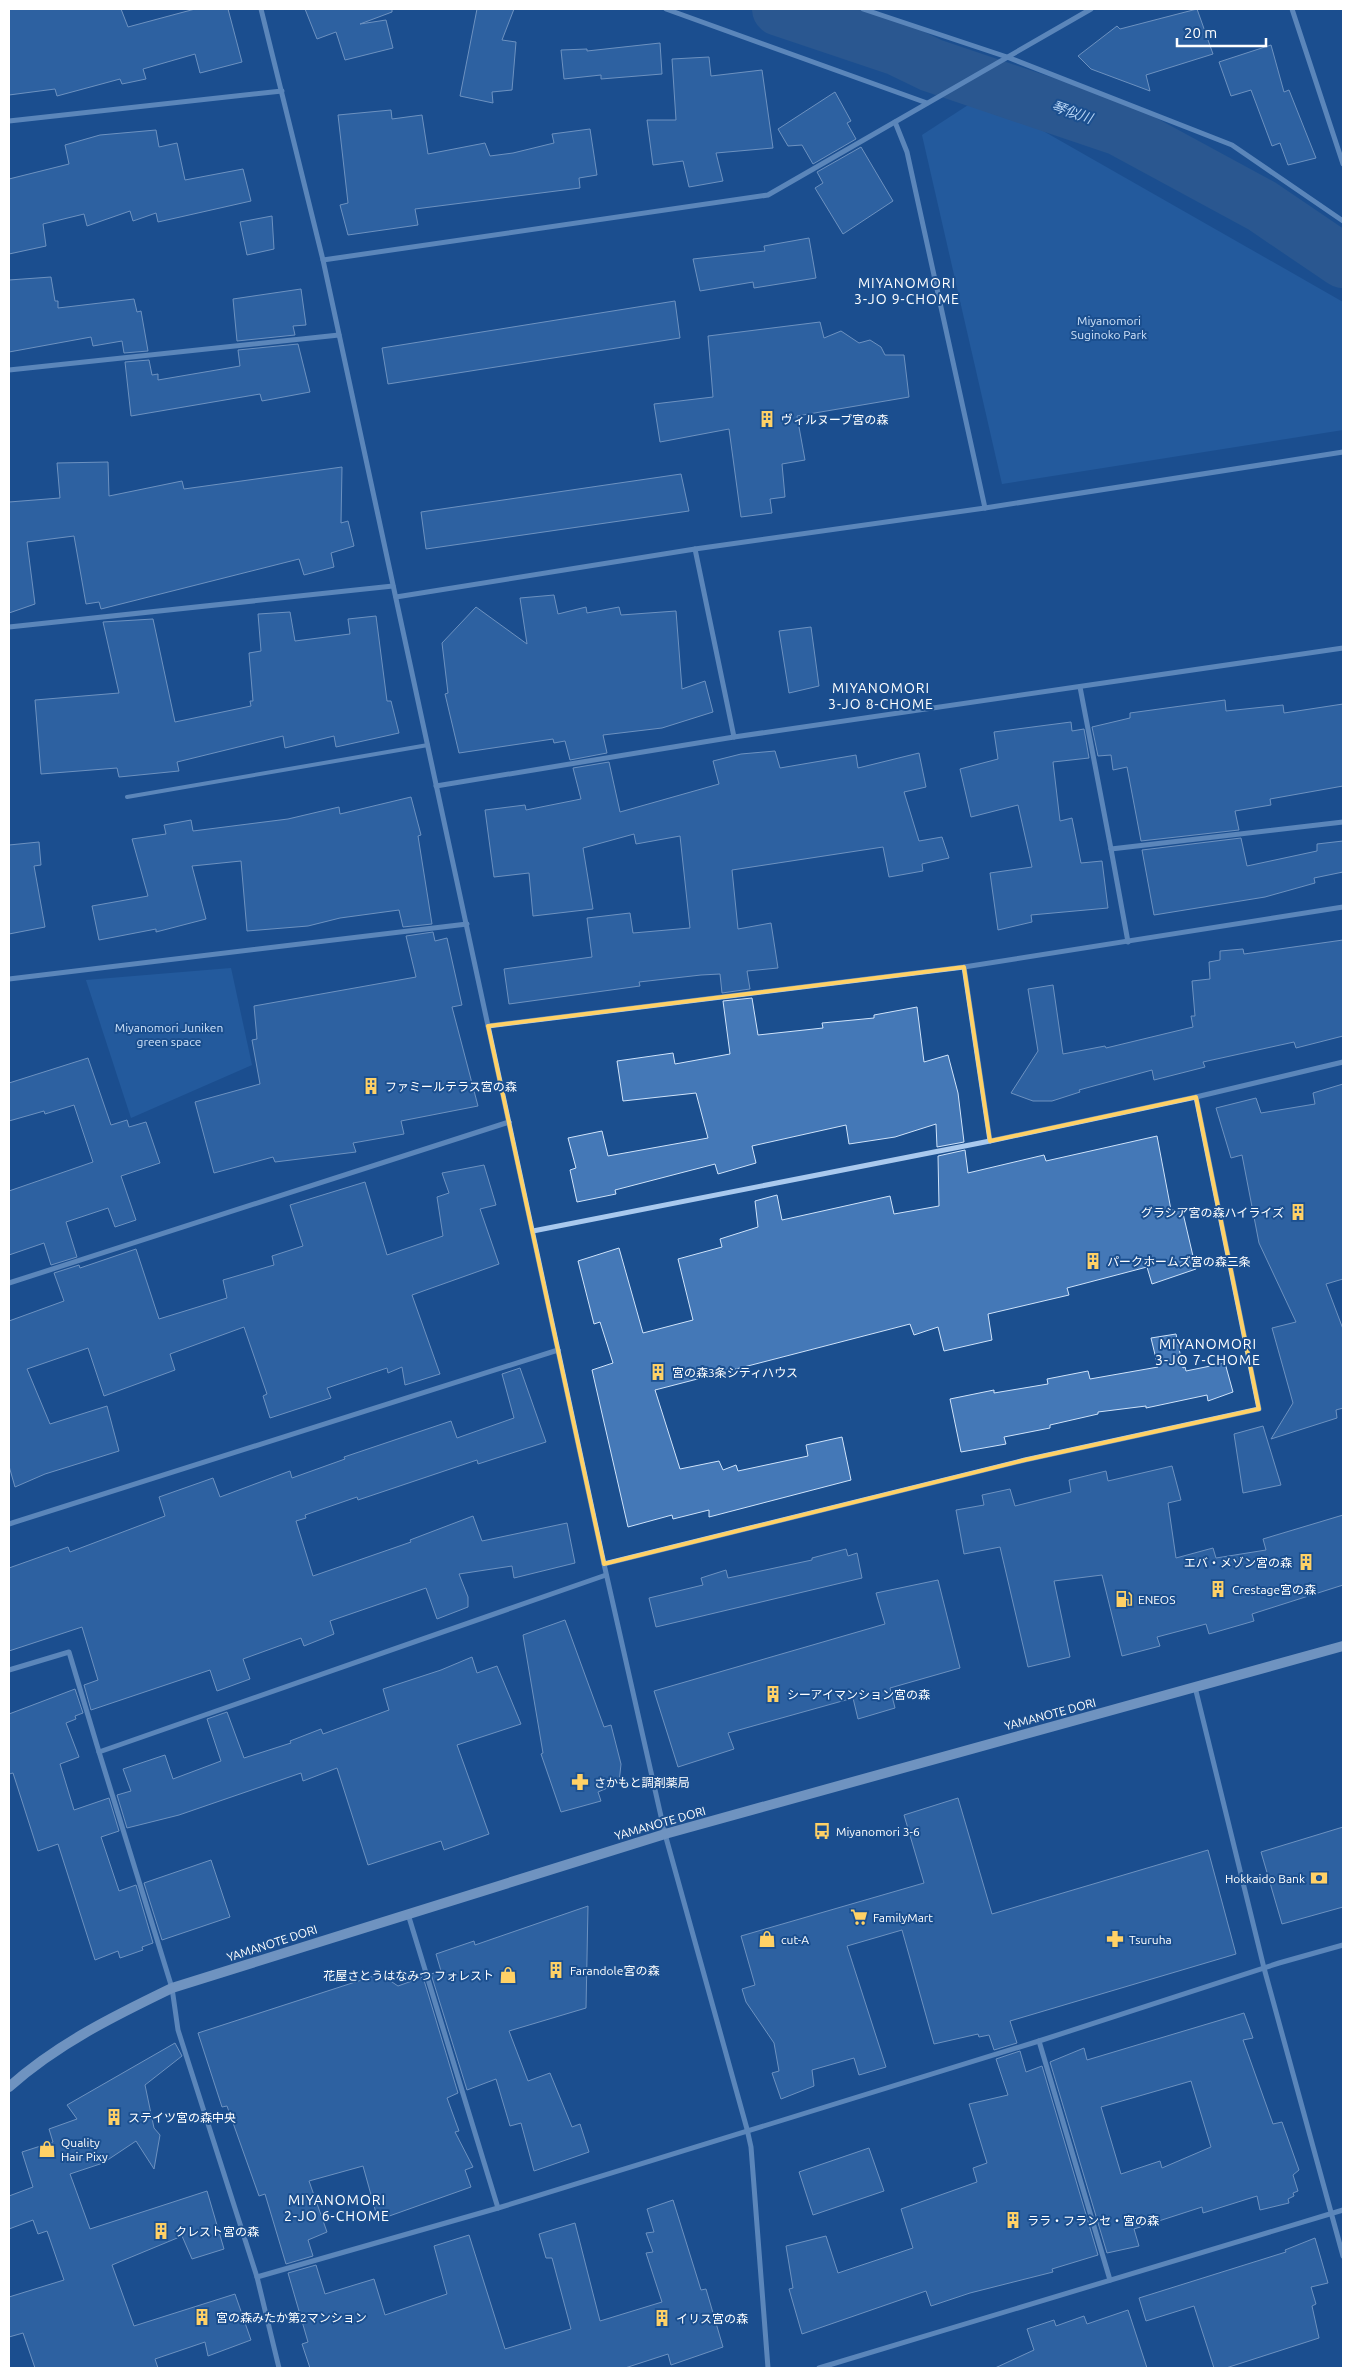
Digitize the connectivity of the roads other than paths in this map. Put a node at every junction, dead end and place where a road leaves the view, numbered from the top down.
1 (261, 9) edge
2 (666, 9) edge
3 (863, 9) edge
4 (1091, 9) edge
5 (1292, 9) edge
6 (1007, 57) junction
7 (282, 91) junction
8 (927, 103) junction
9 (9, 121) edge
10 (895, 122) junction
11 (1343, 164) edge
12 (1343, 221) edge
13 (323, 260) junction
14 (339, 335) junction
15 (9, 370) edge
16 (1343, 452) edge
17 (985, 508) junction
18 (696, 549) junction
19 (394, 586) junction
20 (396, 597) junction
21 (9, 627) edge
22 (1343, 648) edge
23 (1080, 687) junction
24 (734, 737) junction
25 (428, 745) junction
26 (436, 786) junction
27 (127, 796) dead end
28 (1343, 822) edge
29 (1111, 848) junction
30 (1343, 907) edge
31 (467, 924) junction
32 (1128, 942) junction
33 (964, 967) junction
34 (9, 979) edge
35 (488, 1026) junction
36 (1343, 1062) edge
37 (1196, 1097) junction
38 (509, 1122) junction
39 (990, 1141) junction
40 (532, 1230) junction
41 (9, 1283) edge
42 (558, 1350) junction
43 (9, 1524) edge
44 (604, 1564) junction
45 (606, 1575) junction
46 (1343, 1646) edge
47 (9, 1670) edge
48 (1195, 1687) junction
49 (98, 1752) junction
50 (665, 1834) junction
51 (407, 1913) junction
52 (1343, 1945) edge
53 (1264, 1968) junction
54 (172, 1988) junction
55 (1039, 2041) junction
56 (9, 2087) edge
57 (747, 2130) junction
58 (498, 2208) junction
59 (1343, 2210) edge
60 (1332, 2214) junction
61 (1343, 2256) edge
62 (257, 2277) junction
63 (1110, 2280) junction
64 (279, 2368) edge
65 (768, 2368) edge
66 (819, 2368) edge

1 - 7 street
2 - 8 street
3 - 6 street
4 - 6 street
5 - 11 street
6 - 8 street
6 - 12 street
7 - 9 street
7 - 13 street
8 - 10 street
10 - 13 street
10 - 17 street
13 - 14 street
14 - 15 street
14 - 19 street
16 - 17 street
17 - 18 street
18 - 20 street
18 - 24 street
19 - 20 street
19 - 21 street
20 - 25 street
22 - 23 street
23 - 24 street
23 - 29 street
24 - 26 street
25 - 26 street
25 - 27 lane
26 - 31 street
28 - 29 street
29 - 32 street
30 - 32 street
31 - 34 street
31 - 35 street
32 - 33 street
33 - 35 street
33 - 39 street
35 - 38 street
36 - 37 street
37 - 39 street
37 - 44 street
38 - 40 street
38 - 41 street
39 - 40 street
40 - 42 street
42 - 43 street
42 - 44 street
44 - 45 street
45 - 49 street
45 - 50 street
46 - 48 main road, YAMANOTE DORI
47 - 49 street
48 - 50 main road, YAMANOTE DORI
48 - 53 street
49 - 54 street
50 - 51 main road, YAMANOTE DORI
50 - 57 street
51 - 54 main road, YAMANOTE DORI
51 - 58 street
52 - 53 street
53 - 55 street
53 - 60 street
54 - 56 main road, YAMANOTE DORI
54 - 62 street
55 - 57 street
55 - 63 street
57 - 58 street
57 - 65 street
58 - 62 street
59 - 60 street
60 - 61 street
60 - 63 street
62 - 64 street
63 - 66 street

